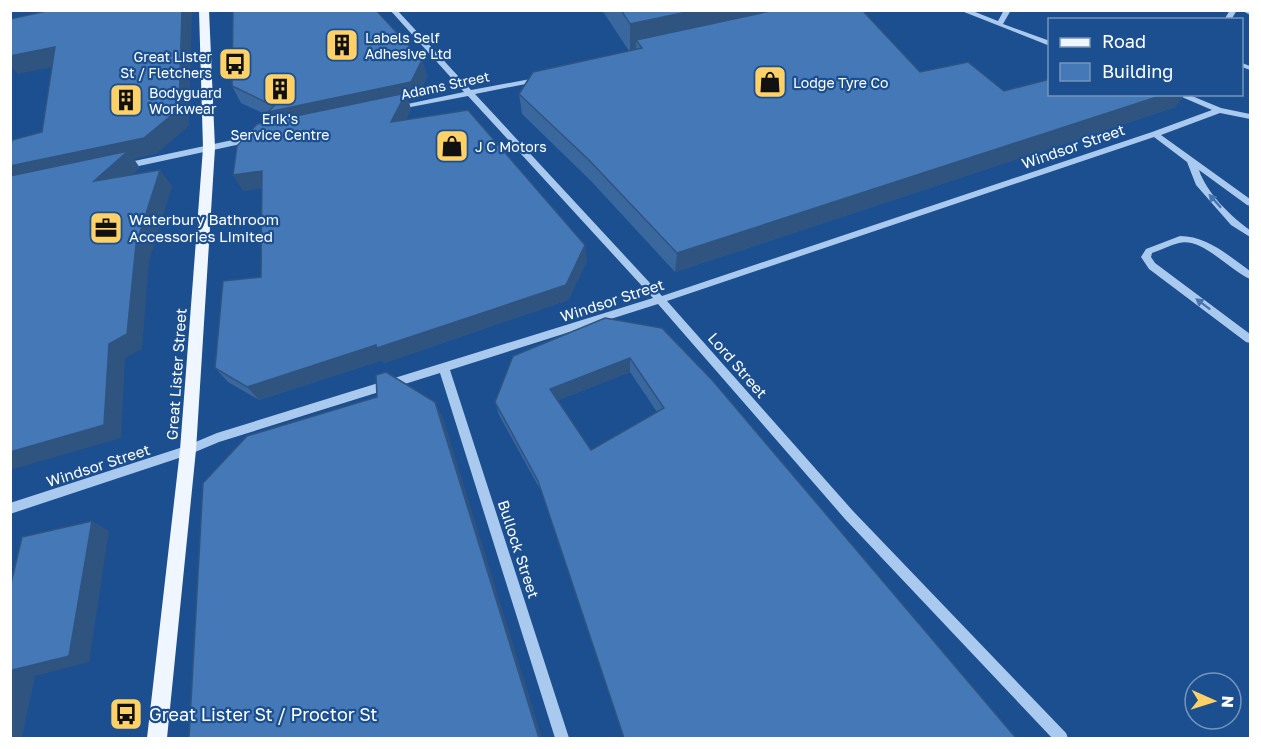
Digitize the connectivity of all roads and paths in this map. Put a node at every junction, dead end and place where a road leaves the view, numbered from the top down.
1 (204, 10) edge
2 (393, 10) edge
3 (962, 10) edge
4 (1008, 10) edge
5 (1244, 10) edge
6 (1251, 13) edge
7 (999, 25) junction
8 (1046, 43) edge
9 (549, 76) edge
10 (469, 94) junction
11 (1184, 96) edge
12 (1219, 110) junction
13 (387, 111) edge
14 (1251, 116) edge
15 (1155, 134) junction
16 (270, 135) edge
17 (209, 148) junction
18 (1191, 160) junction
19 (112, 169) edge
20 (1251, 203) edge
21 (1251, 234) edge
22 (1251, 275) edge
23 (660, 300) junction
24 (1251, 339) edge
25 (444, 369) junction
26 (188, 450) junction
27 (10, 509) edge
28 (157, 738) edge
29 (562, 738) edge
30 (1061, 738) edge

1 - 17 main road, Great Lister Street
2 - 10 street, Lord Street
3 - 7 street
4 - 7 street
5 - 6 street
7 - 8 street
9 - 10 street, Adams Street
10 - 13 street, Adams Street
10 - 23 street, Lord Street
11 - 12 street
12 - 14 street
12 - 15 street, Windsor Street
15 - 18 street
15 - 23 street, Windsor Street
16 - 17 street
17 - 19 street
17 - 26 main road, Great Lister Street
18 - 20 street
21 -> 18 street
24 -> 22 street
23 - 25 street, Windsor Street
23 - 30 street, Lord Street
25 - 26 street, Windsor Street
25 - 29 street, Bullock Street
26 - 27 street, Windsor Street
26 - 28 main road, Great Lister Street

